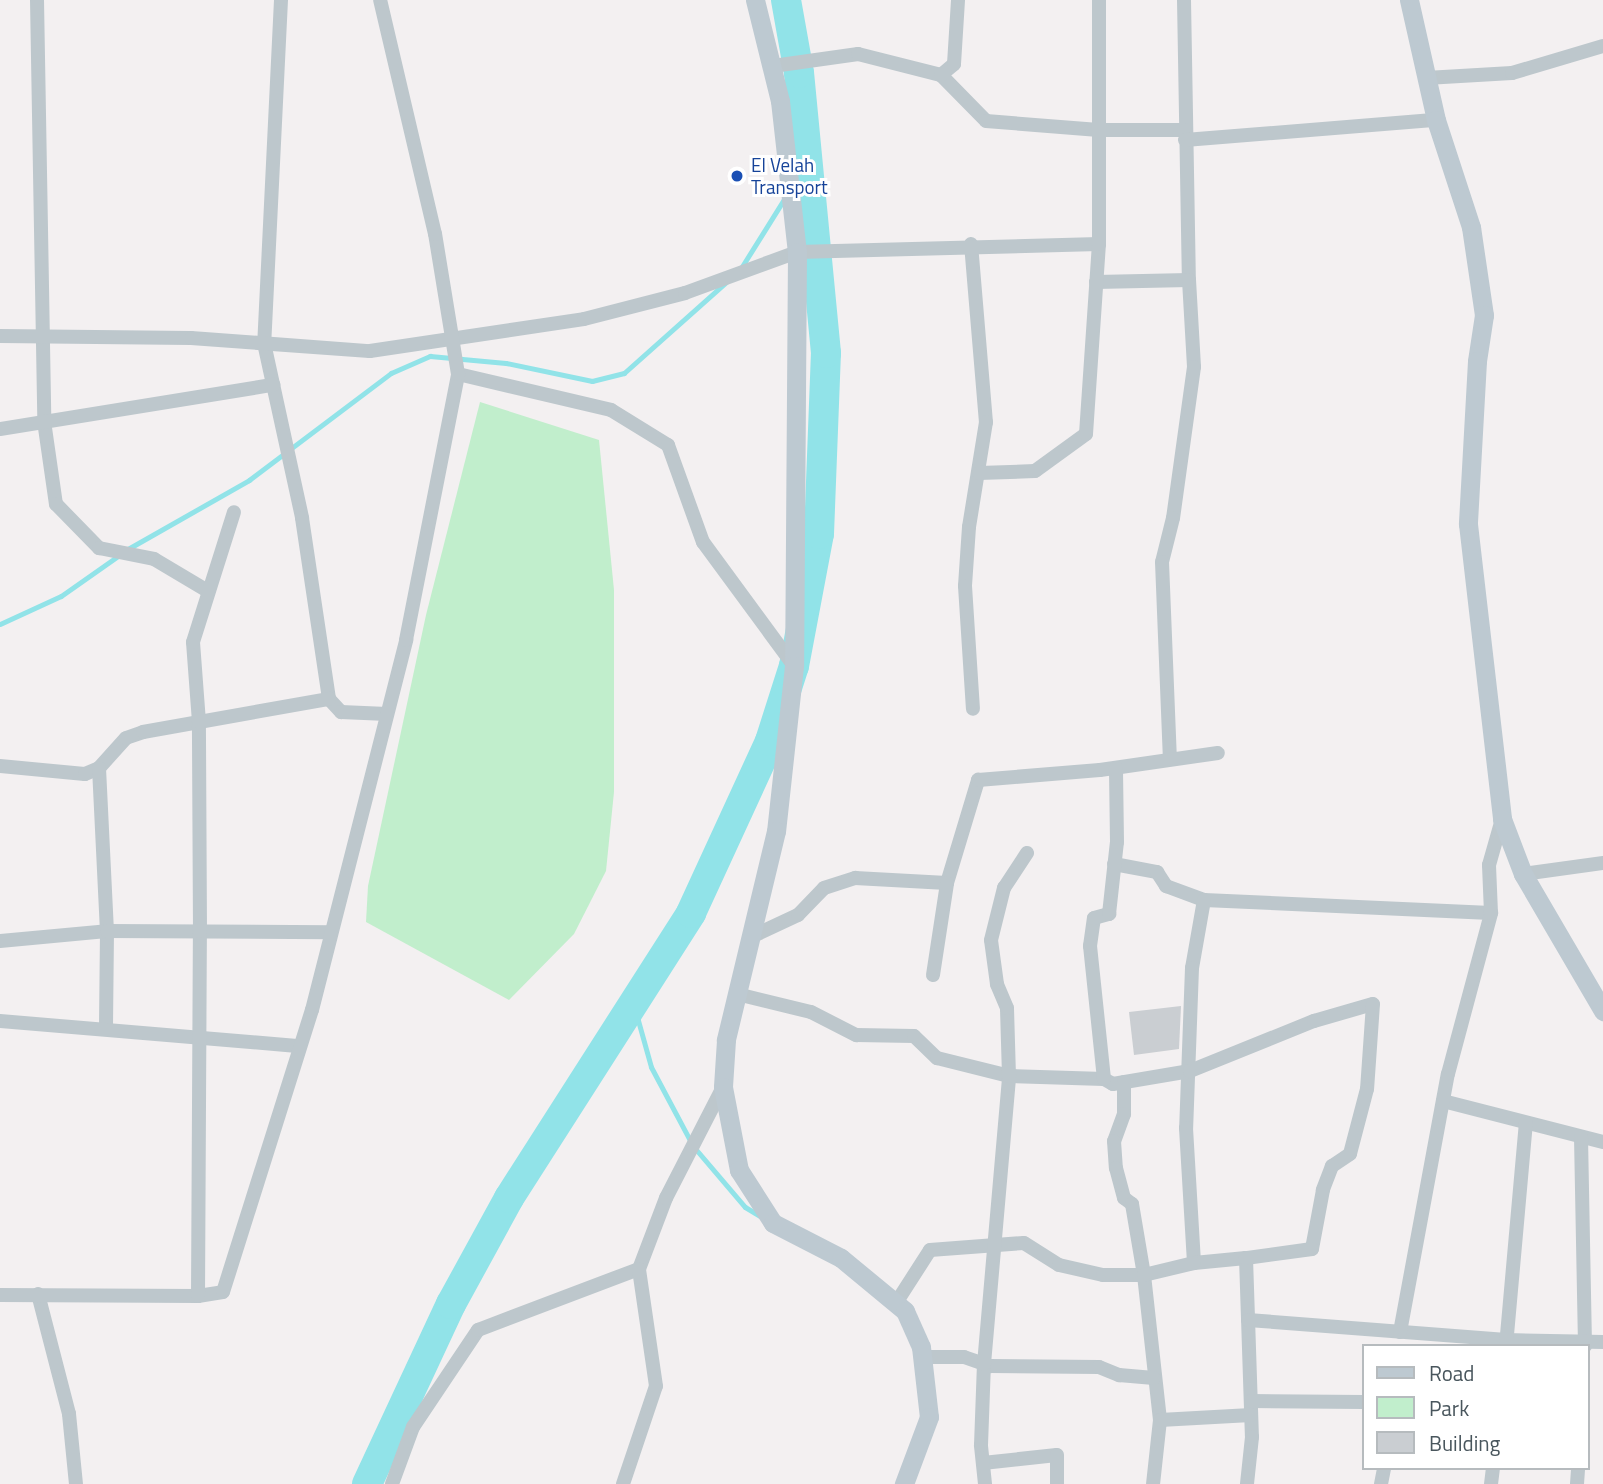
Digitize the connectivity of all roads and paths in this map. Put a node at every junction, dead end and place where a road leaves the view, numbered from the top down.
1 (37, 0) edge
2 (281, 0) edge
3 (380, 0) edge
4 (755, 0) edge
5 (958, 0) edge
6 (1100, 0) edge
7 (1184, 0) edge
8 (1409, 0) edge
9 (1603, 46) edge
10 (773, 66) junction
11 (941, 75) junction
12 (1426, 78) junction
13 (1436, 120) junction
14 (1099, 131) junction
15 (1185, 135) junction
16 (971, 244) junction
17 (1098, 244) junction
18 (797, 252) junction
19 (1189, 280) junction
20 (1096, 282) junction
21 (451, 335) junction
22 (0, 336) edge
23 (42, 337) junction
24 (264, 343) junction
25 (458, 374) junction
26 (273, 385) junction
27 (44, 421) junction
28 (0, 429) edge
29 (979, 473) junction
30 (234, 512) dead end
31 (208, 591) junction
32 (794, 666) junction
33 (329, 699) junction
34 (973, 709) dead end
35 (387, 714) junction
36 (199, 722) junction
37 (1218, 753) dead end
38 (1170, 760) junction
39 (0, 766) edge
40 (99, 768) junction
41 (1116, 768) junction
42 (1502, 819) junction
43 (1027, 852) dead end
44 (1114, 863) junction
45 (1603, 863) edge
46 (1524, 874) junction
47 (947, 883) junction
48 (1204, 900) junction
49 (1491, 913) junction
50 (107, 931) junction
51 (200, 931) junction
52 (331, 932) junction
53 (751, 937) junction
54 (0, 941) edge
55 (933, 975) dead end
56 (737, 994) junction
57 (1603, 1011) edge
58 (0, 1021) edge
59 (106, 1029) junction
60 (196, 1037) junction
61 (300, 1046) junction
62 (1190, 1070) junction
63 (1009, 1076) junction
64 (1104, 1079) junction
65 (1124, 1082) junction
66 (723, 1087) junction
67 (1443, 1101) junction
68 (1526, 1123) junction
69 (1581, 1137) junction
70 (1603, 1142) edge
71 (996, 1245) junction
72 (1246, 1258) junction
73 (1195, 1263) junction
74 (639, 1269) junction
75 (1144, 1275) junction
76 (38, 1294) junction
77 (0, 1295) edge
78 (198, 1296) junction
79 (896, 1303) junction
80 (1248, 1320) junction
81 (1400, 1332) junction
82 (1427, 1340) edge
83 (1603, 1342) edge
84 (1506, 1343) edge
85 (1585, 1344) edge
86 (923, 1357) junction
87 (984, 1364) junction
88 (1154, 1378) junction
89 (1362, 1402) edge
90 (1251, 1408) junction
91 (1160, 1420) junction
92 (983, 1463) junction
93 (76, 1484) edge
94 (393, 1484) edge
95 (623, 1484) edge
96 (904, 1484) edge
97 (985, 1484) edge
98 (1057, 1484) edge
99 (1153, 1484) edge
100 (1247, 1484) edge

1 - 23 street
2 - 24 street
3 - 21 street
4 - 10 main road
5 - 11 street
6 - 14 street
7 - 15 street
8 - 12 main road
9 - 12 street
10 - 11 street
10 - 18 main road
11 - 14 street
12 - 13 main road
13 - 15 street
13 - 42 main road
14 - 15 street
14 - 17 street
15 - 19 street
16 - 17 street
16 - 18 street
16 - 29 street
17 - 20 street
18 - 21 street
18 - 32 main road
19 - 20 street
19 - 38 street
20 - 29 street
21 - 24 street
21 - 25 street
22 - 23 street
23 - 24 street
23 - 27 street
24 - 26 street
25 - 32 street
25 - 35 street
26 - 27 street
26 - 33 street
27 - 28 street
27 - 31 street
29 - 34 street
30 - 31 street
31 - 36 street
32 - 53 main road
33 - 35 street
33 - 36 street
35 - 52 street
36 - 40 street
36 - 51 street
37 - 38 street
38 - 41 street
39 - 40 street
40 - 50 street
41 - 44 street
41 - 47 street
42 - 46 main road
42 - 49 street
43 - 63 street
44 - 48 street
44 - 64 street
45 - 46 street
46 - 57 main road
47 - 53 street
47 - 55 street
48 - 49 street
48 - 62 street
49 - 67 street
50 - 51 street
50 - 54 street
50 - 59 street
51 - 52 street
51 - 60 street
52 - 61 street
53 - 56 main road
56 - 63 street
56 - 66 main road
58 - 59 street
59 - 60 street
60 - 61 street
60 - 78 street
61 - 78 street
62 - 65 street
62 - 72 street
62 - 73 street
63 - 64 street
63 - 71 street
64 - 65 street
65 - 75 street
66 - 74 street
66 - 79 main road
67 - 68 street
67 - 81 street
68 - 69 street
68 - 84 street
69 - 70 street
69 - 85 street
71 - 75 street
71 - 79 street
71 - 87 street
72 - 73 street
72 - 80 street
73 - 75 street
74 - 94 street
74 - 95 street
75 - 88 street
76 - 77 street
76 - 78 street
76 - 93 street
79 - 86 main road
80 - 81 street
80 - 90 street
81 - 82 street
82 - 84 street
83 - 85 street
84 - 85 street
86 - 87 street
86 - 96 main road
87 - 88 street
87 - 92 street
88 - 91 street
89 - 90 street
90 - 91 street
90 - 100 street
91 - 99 street
92 - 97 street
92 - 98 street

